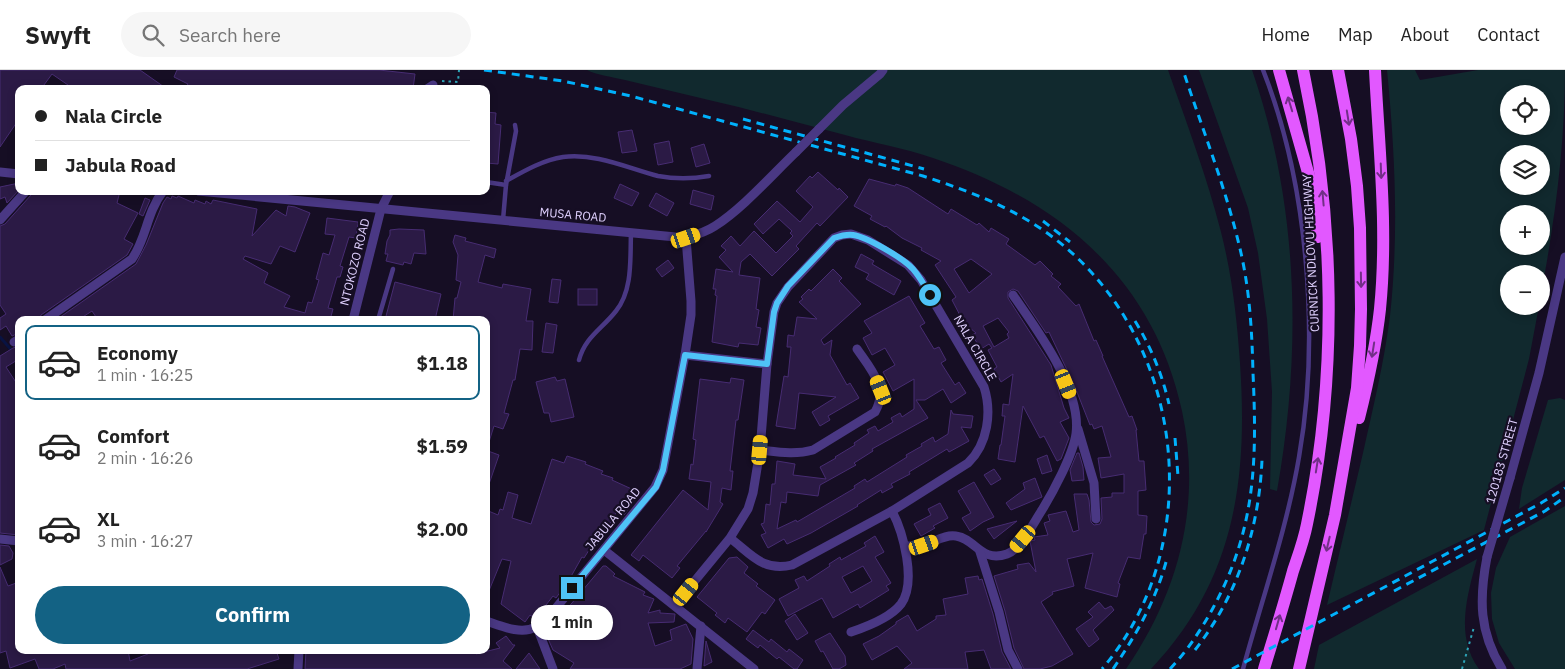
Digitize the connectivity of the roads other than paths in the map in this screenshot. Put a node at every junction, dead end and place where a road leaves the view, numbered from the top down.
1 (883, 70) edge
2 (1263, 70) edge
3 (1279, 70) edge
4 (1302, 70) edge
5 (1338, 70) edge
6 (1375, 70) edge
7 (515, 125) dead end
8 (0, 172) edge
9 (15, 174) edge
10 (708, 176) dead end
11 (490, 182) edge
12 (506, 183) junction
13 (22, 195) edge
14 (159, 195) edge
15 (237, 195) edge
16 (388, 195) edge
17 (381, 210) junction
18 (0, 220) edge
19 (502, 221) junction
20 (631, 233) junction
21 (686, 238) junction
22 (1565, 257) edge
23 (393, 269) dead end
24 (1013, 294) dead end
25 (1329, 306) junction
26 (51, 316) edge
27 (354, 316) edge
28 (379, 316) edge
29 (857, 349) dead end
30 (685, 355) junction
31 (579, 360) dead end
32 (767, 364) junction
33 (1076, 424) junction
34 (760, 450) junction
35 (892, 511) junction
36 (1335, 515) junction
37 (1096, 519) dead end
38 (730, 538) junction
39 (0, 539) edge
40 (15, 541) edge
41 (905, 546) junction
42 (604, 550) junction
43 (980, 552) junction
44 (675, 605) junction
45 (490, 622) edge
46 (701, 626) junction
47 (537, 627) junction
48 (850, 632) dead end
49 (300, 654) edge
50 (298, 669) edge
51 (553, 669) edge
52 (697, 669) edge
53 (754, 669) edge
54 (1018, 669) edge
55 (1243, 669) edge
56 (1264, 669) edge
57 (1299, 669) edge
58 (1502, 669) edge

1 - 21 street, MUSA ROAD, bridge
2 - 55 lane
25 -> 3 main road
25 -> 4 main road, CURNICK NDLOVU HIGHWAY
5 -> 36 main road
6 -> 36 main road
7 - 12 lane
8 - 9 street
10 - 12 lane
11 - 12 lane
12 - 19 lane
13 - 18 street
14 - 26 street
15 - 17 street, MUSA ROAD
16 - 17 street, NTOKOZO ROAD
17 - 19 street, MUSA ROAD
17 - 27 street, NTOKOZO ROAD
19 - 20 street, MUSA ROAD
20 - 21 street, MUSA ROAD
20 - 31 lane
21 - 30 street, JABULA ROAD
22 - 58 street, 120183 STREET, bridge
23 - 28 lane
24 - 33 street
56 -> 25 main road, CURNICK NDLOVU HIGHWAY
29 - 34 street
30 - 32 street
30 - 42 street, JABULA ROAD
32 - 34 street, NALA CIRCLE
32 - 35 street, NALA CIRCLE
33 - 37 street
33 - 43 street
34 - 38 street, NALA CIRCLE
35 - 38 street, NALA CIRCLE
35 - 41 street
36 -> 57 main road
38 - 44 street, NALA CIRCLE
39 - 40 street
41 - 43 street
41 - 48 street
42 - 44 street
42 - 47 street, JABULA ROAD
43 - 54 street
44 - 46 street
45 - 47 street
46 - 52 street
46 - 53 street
47 - 51 street
49 - 50 street

